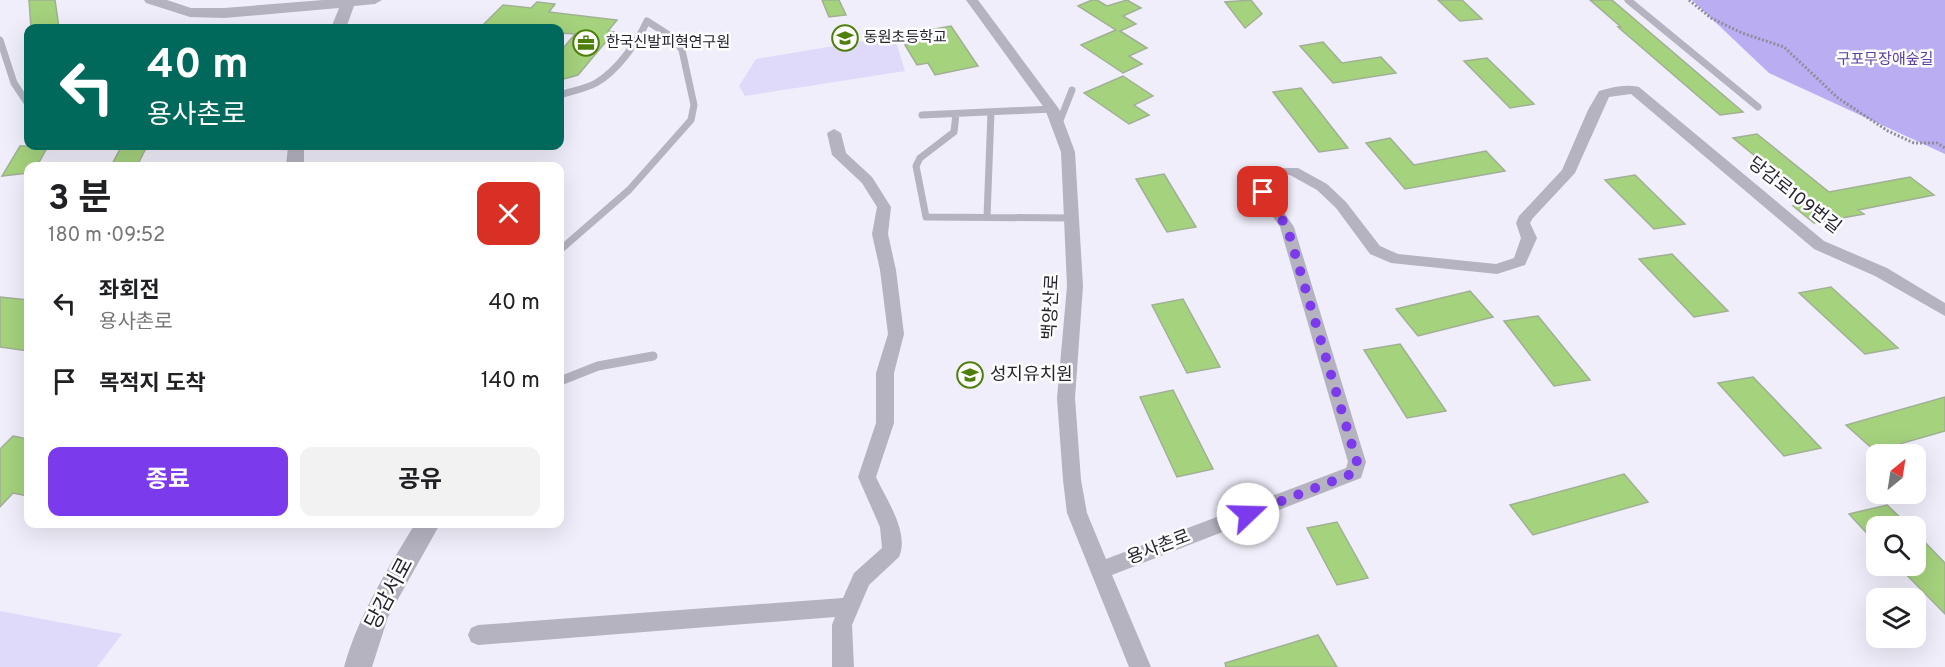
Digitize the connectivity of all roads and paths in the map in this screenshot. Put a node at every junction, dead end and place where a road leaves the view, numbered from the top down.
1 (151, 0) edge
2 (375, 0) edge
3 (972, 0) edge
4 (1628, 0) edge
5 (1689, 0) edge
6 (348, 3) junction
7 (340, 24) edge
8 (0, 40) edge
9 (1072, 90) dead end
10 (564, 94) edge
11 (24, 101) edge
12 (1758, 108) dead end
13 (991, 112) junction
14 (956, 114) junction
15 (922, 115) dead end
16 (1056, 116) junction
17 (834, 133) dead end
18 (1945, 148) edge
19 (1275, 171) joint
20 (987, 217) junction
21 (1072, 218) junction
22 (564, 246) edge
23 (1945, 310) edge
24 (653, 356) dead end
25 (564, 379) edge
26 (426, 528) edge
27 (1099, 571) junction
28 (849, 607) junction
29 (478, 635) dead end
30 (358, 667) edge
31 (843, 667) edge
32 (1140, 667) edge

1 - 6 street
2 - 6 street
3 - 16 street, 백양산로
4 - 12 lane
5 - 18 path
6 - 7 street
8 - 11 lane
9 - 16 lane
10 - 22 lane
13 - 14 lane
13 - 16 lane
13 - 20 lane
14 - 15 lane
14 - 20 lane
16 - 21 street, 백양산로
17 - 28 street
19 - 23 street, 당감로109번길
19 - 27 street, 용사촌로
20 - 21 lane
21 - 27 street, 백양산로
24 - 25 lane
26 - 30 street, 당감서로
27 - 32 street, 백양산로
28 - 29 street
28 - 31 street

